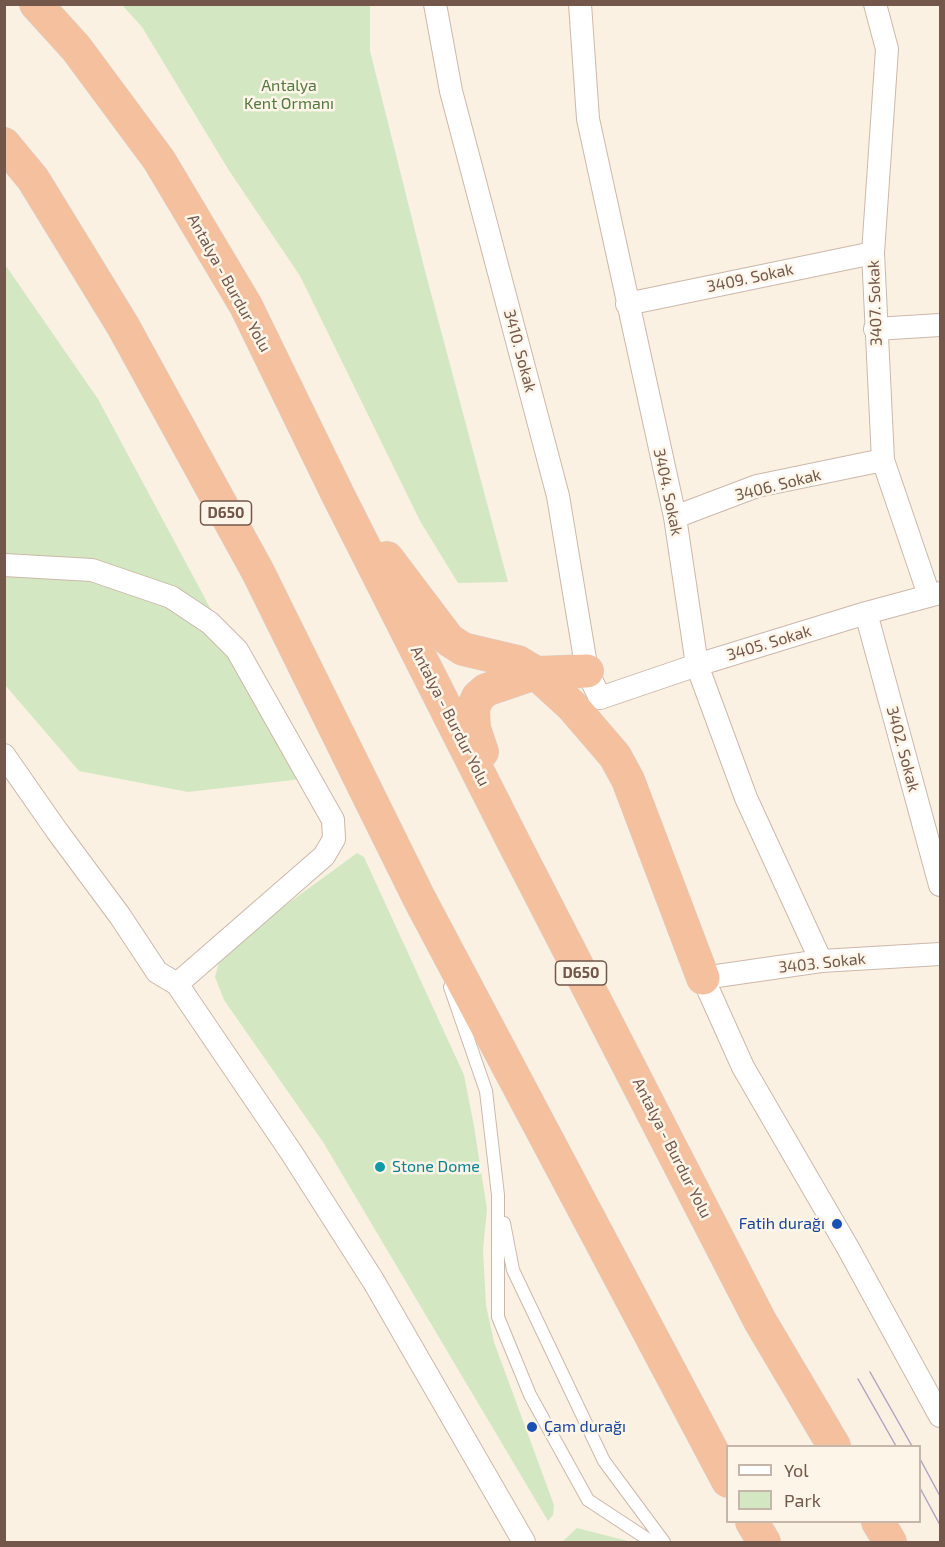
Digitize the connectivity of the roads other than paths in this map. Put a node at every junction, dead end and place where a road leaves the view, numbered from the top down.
1 (36, 4) edge
2 (435, 4) edge
3 (580, 4) edge
4 (875, 4) edge
5 (4, 144) edge
6 (873, 253) junction
7 (627, 304) junction
8 (940, 326) edge
9 (875, 329) junction
10 (883, 460) junction
11 (338, 495) junction
12 (675, 517) junction
13 (4, 565) edge
14 (935, 594) edge
15 (866, 613) junction
16 (697, 665) junction
17 (536, 673) junction
18 (593, 685) junction
19 (4, 755) edge
20 (516, 847) junction
21 (940, 885) edge
22 (419, 898) junction
23 (940, 954) edge
24 (821, 960) junction
25 (703, 978) junction
26 (177, 984) junction
27 (498, 1196) junction
28 (940, 1416) edge
29 (833, 1445) edge
30 (726, 1477) edge
31 (753, 1523) edge
32 (879, 1523) edge
33 (524, 1542) edge
34 (651, 1542) edge
35 (664, 1542) edge
36 (764, 1542) edge
37 (890, 1542) edge

1 - 11 highway, Antalya - Burdur Yolu / D650
2 - 18 street, 3410. Sokak
3 - 7 street, 3404. Sokak
4 - 6 street, 3407. Sokak
5 - 22 highway, D650
6 - 7 street, 3409. Sokak
6 - 9 street, 3407. Sokak
7 - 12 street, 3404. Sokak
8 - 9 street
9 - 10 street, 3407. Sokak
10 - 12 street, 3406. Sokak
10 - 14 street, 3407. Sokak
11 - 17 highway
11 - 20 highway, Antalya - Burdur Yolu / D650
12 - 16 street, 3404. Sokak
13 - 26 street
14 - 15 street, 3405. Sokak
15 - 16 street, 3405. Sokak
15 - 21 street, 3402. Sokak
16 - 18 street, 3405. Sokak
16 - 24 street, 3404. Sokak
17 - 18 highway
17 - 20 highway
17 - 25 highway
19 - 26 street
20 - 29 highway, Antalya - Burdur Yolu / D650
22 - 27 lane
22 - 30 highway, D650
23 - 24 street, 3403. Sokak
24 - 25 street, 3403. Sokak
25 - 28 street
26 - 33 street
27 - 34 lane
27 - 35 lane
31 - 36 highway
32 - 37 highway

